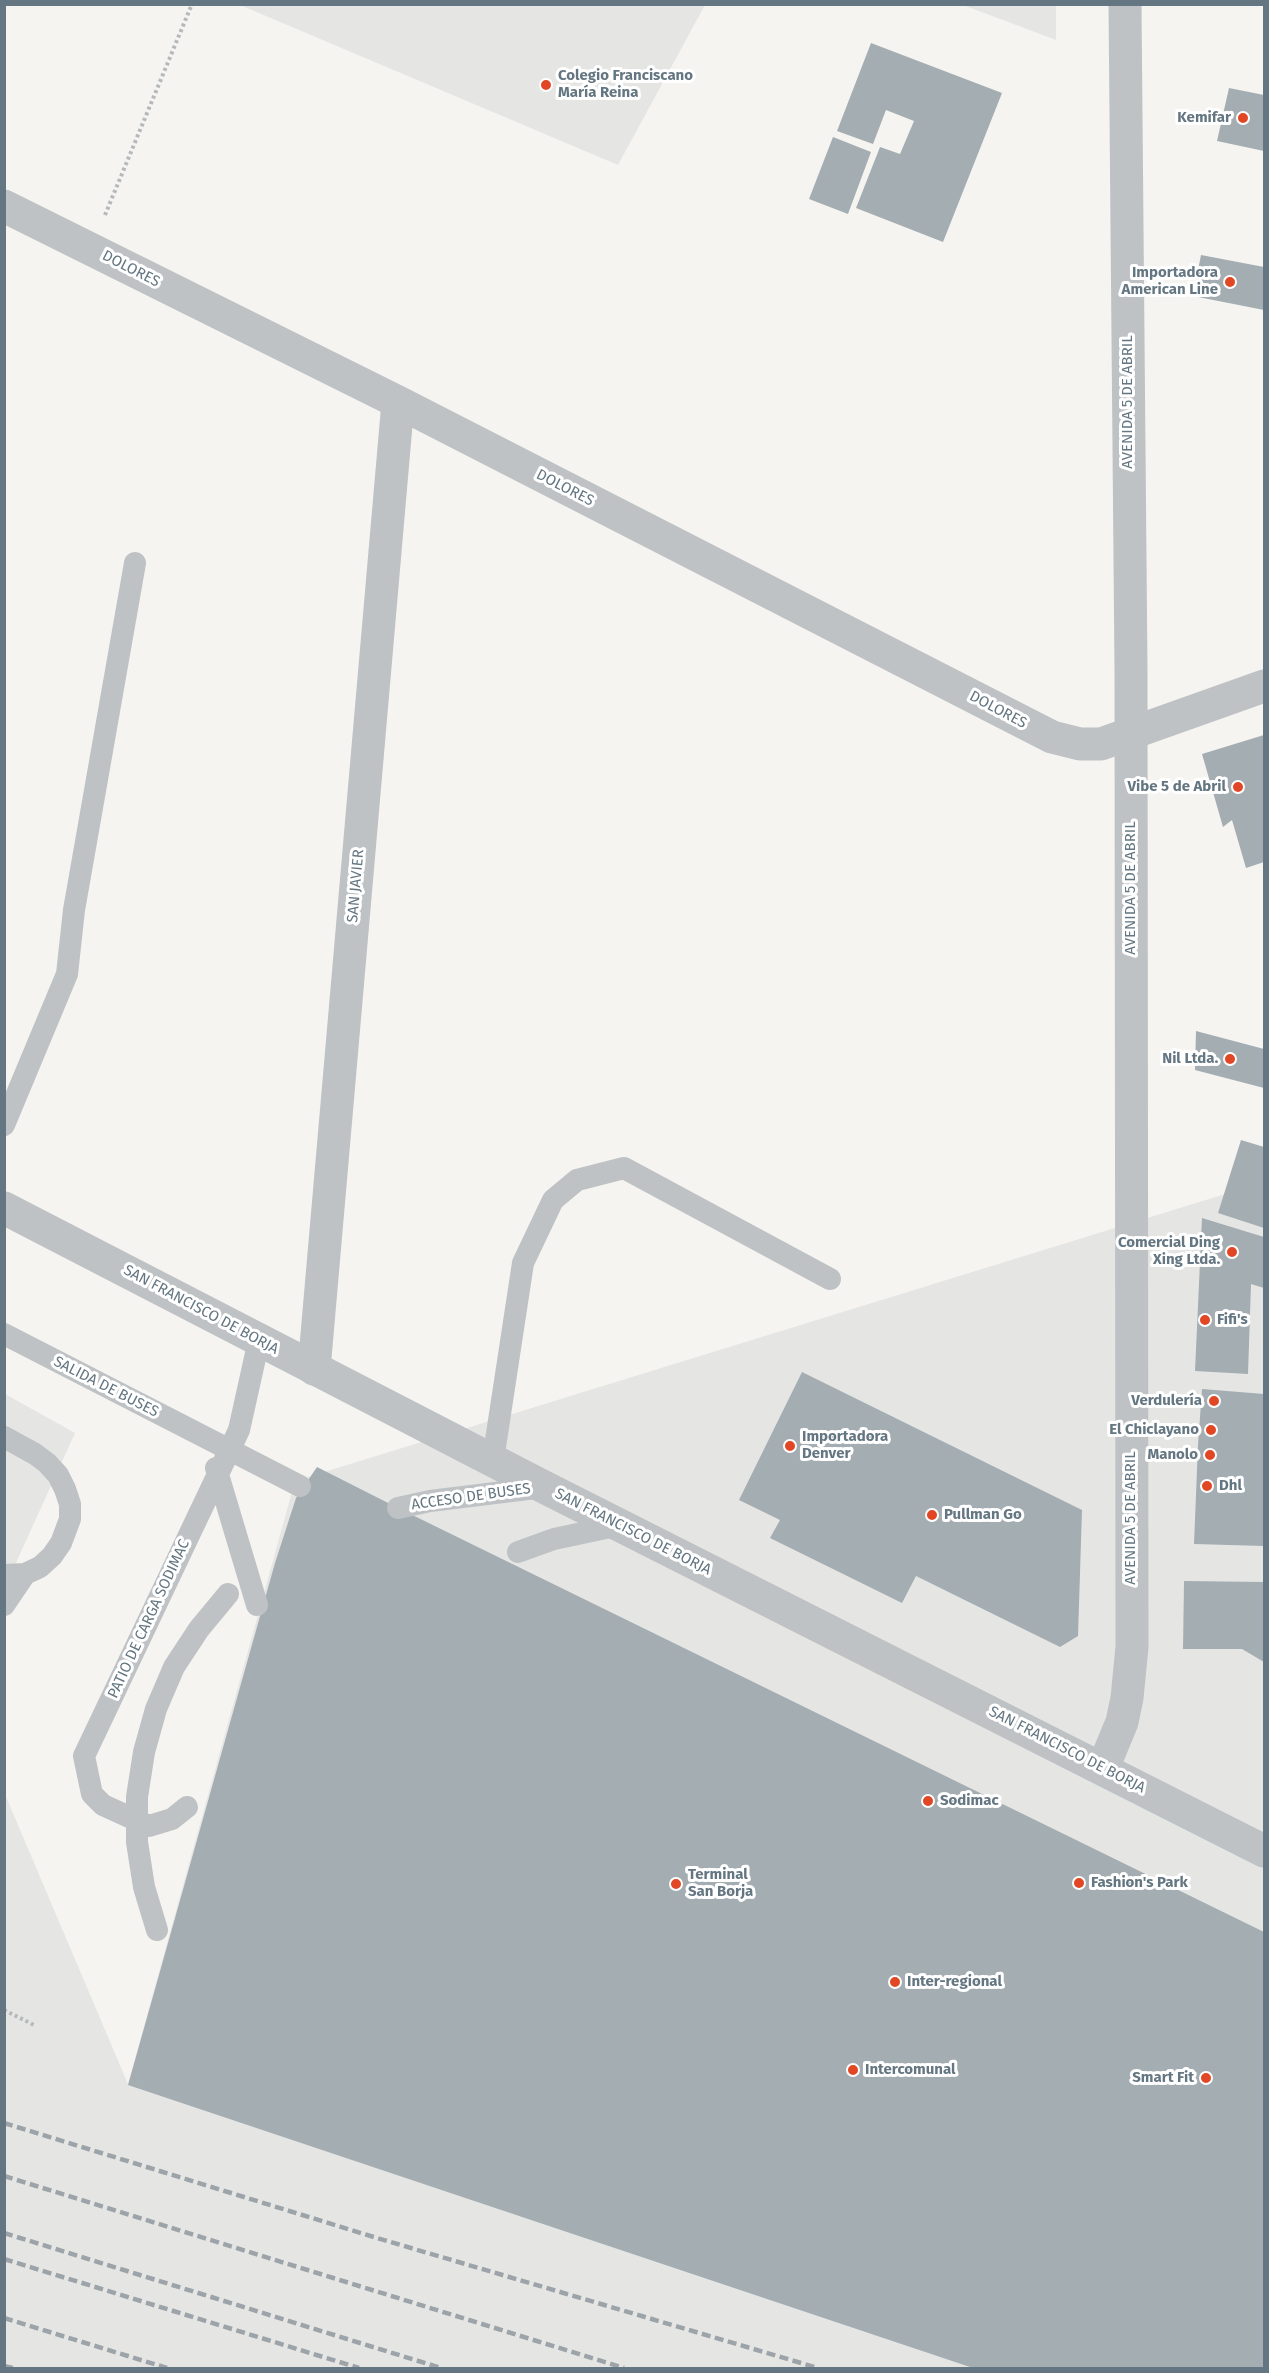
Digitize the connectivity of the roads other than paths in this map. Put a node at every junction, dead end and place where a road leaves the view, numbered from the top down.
1 (1125, 4) edge
2 (4, 206) edge
3 (398, 402) junction
4 (135, 563) dead end
5 (1264, 686) edge
6 (1131, 735) junction
7 (4, 1125) edge
8 (4, 1208) edge
9 (830, 1279) dead end
10 (4, 1334) edge
11 (259, 1340) junction
12 (314, 1369) junction
13 (4, 1437) edge
14 (207, 1439) junction
15 (493, 1460) junction
16 (300, 1486) dead end
17 (544, 1487) junction
18 (398, 1508) dead end
19 (620, 1525) junction
20 (518, 1552) dead end
21 (15, 1574) edge
22 (228, 1594) dead end
23 (4, 1605) edge
24 (257, 1605) dead end
25 (1103, 1768) junction
26 (187, 1807) dead end
27 (1264, 1851) edge
28 (157, 1930) dead end

1 - 6 street, AVENIDA 5 DE ABRIL
2 - 3 street, DOLORES
3 - 6 street, DOLORES
3 - 12 street, SAN JAVIER
4 - 7 lane
5 - 6 street, DOLORES
6 - 25 street, AVENIDA 5 DE ABRIL
8 - 11 street, SAN FRANCISCO DE BORJA
9 - 15 lane
10 - 14 lane, SALIDA DE BUSES
11 - 12 street, SAN FRANCISCO DE BORJA
11 - 26 lane, PATIO DE CARGA SODIMAC
12 - 15 street, SAN FRANCISCO DE BORJA
13 - 21 lane
14 - 16 lane, SALIDA DE BUSES
14 - 24 lane
15 - 17 street, SAN FRANCISCO DE BORJA
17 - 18 lane, ACCESO DE BUSES
17 - 19 street, SAN FRANCISCO DE BORJA
19 - 20 lane
19 - 25 street, SAN FRANCISCO DE BORJA
21 - 23 lane
22 - 28 lane
25 - 27 street, SAN FRANCISCO DE BORJA

